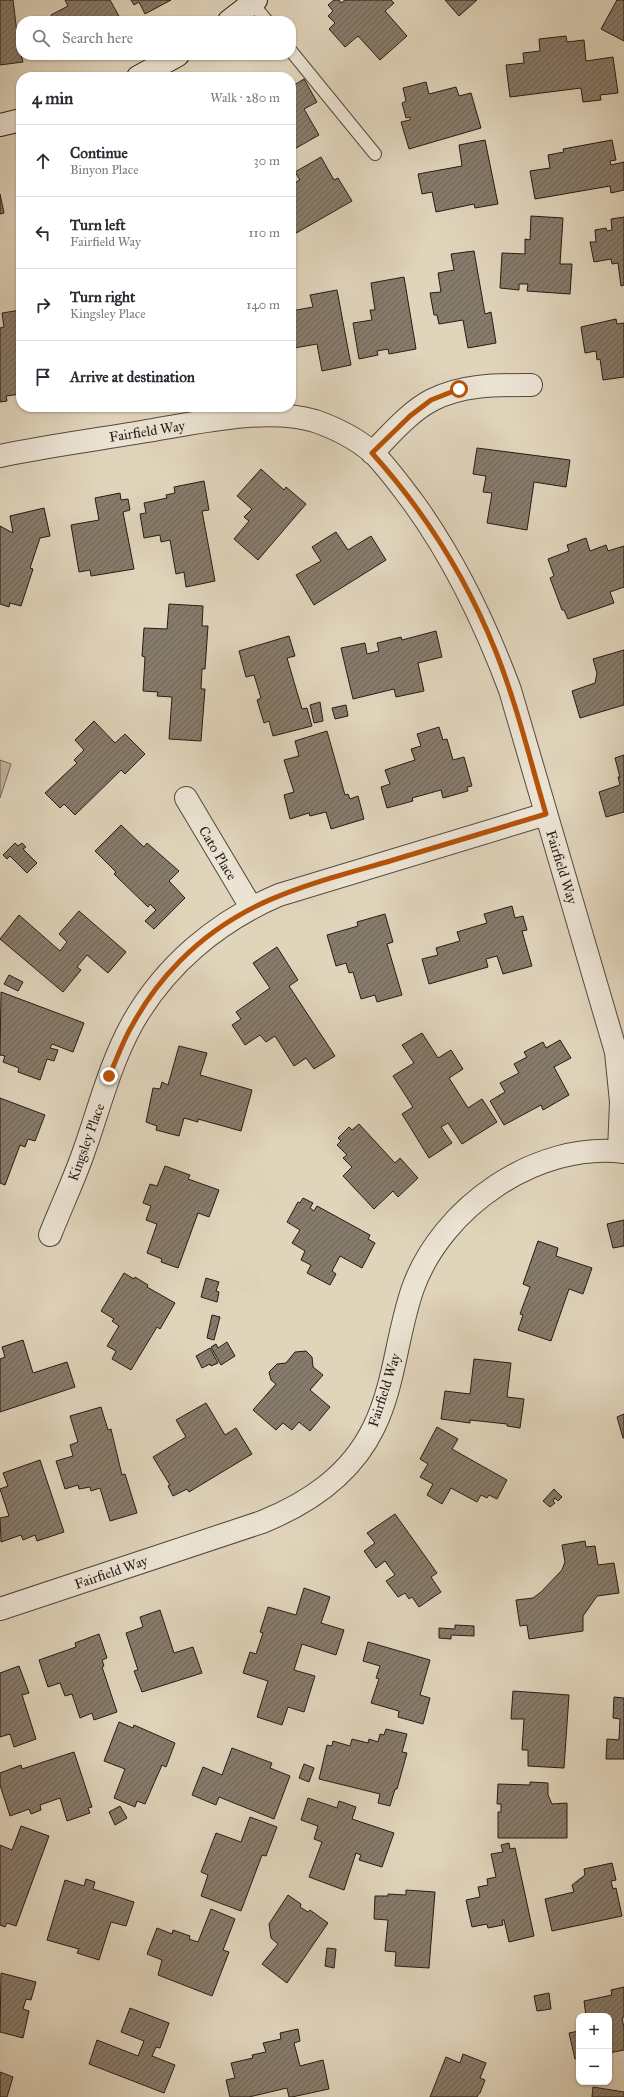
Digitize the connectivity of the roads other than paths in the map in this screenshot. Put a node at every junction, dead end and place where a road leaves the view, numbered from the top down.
1 (254, 1) edge
2 (235, 16) edge
3 (264, 16) edge
4 (296, 57) edge
5 (169, 60) edge
6 (147, 72) edge
7 (16, 121) edge
8 (0, 125) edge
9 (375, 154) dead end
10 (532, 385) dead end
11 (372, 453) junction
12 (0, 456) edge
13 (186, 798) dead end
14 (546, 814) junction
15 (251, 907) junction
16 (622, 1152) edge
17 (50, 1235) dead end
18 (0, 1609) edge

1 - 2 street
1 - 3 lane
4 - 9 lane
5 - 6 street
7 - 8 street
10 - 11 street
11 - 12 street, Fairfield Way
11 - 14 street, Fairfield Way
13 - 15 street, Cato Place
14 - 15 street, Kingsley Place
14 - 16 street, Fairfield Way
15 - 17 street, Kingsley Place
16 - 18 street, Fairfield Way

